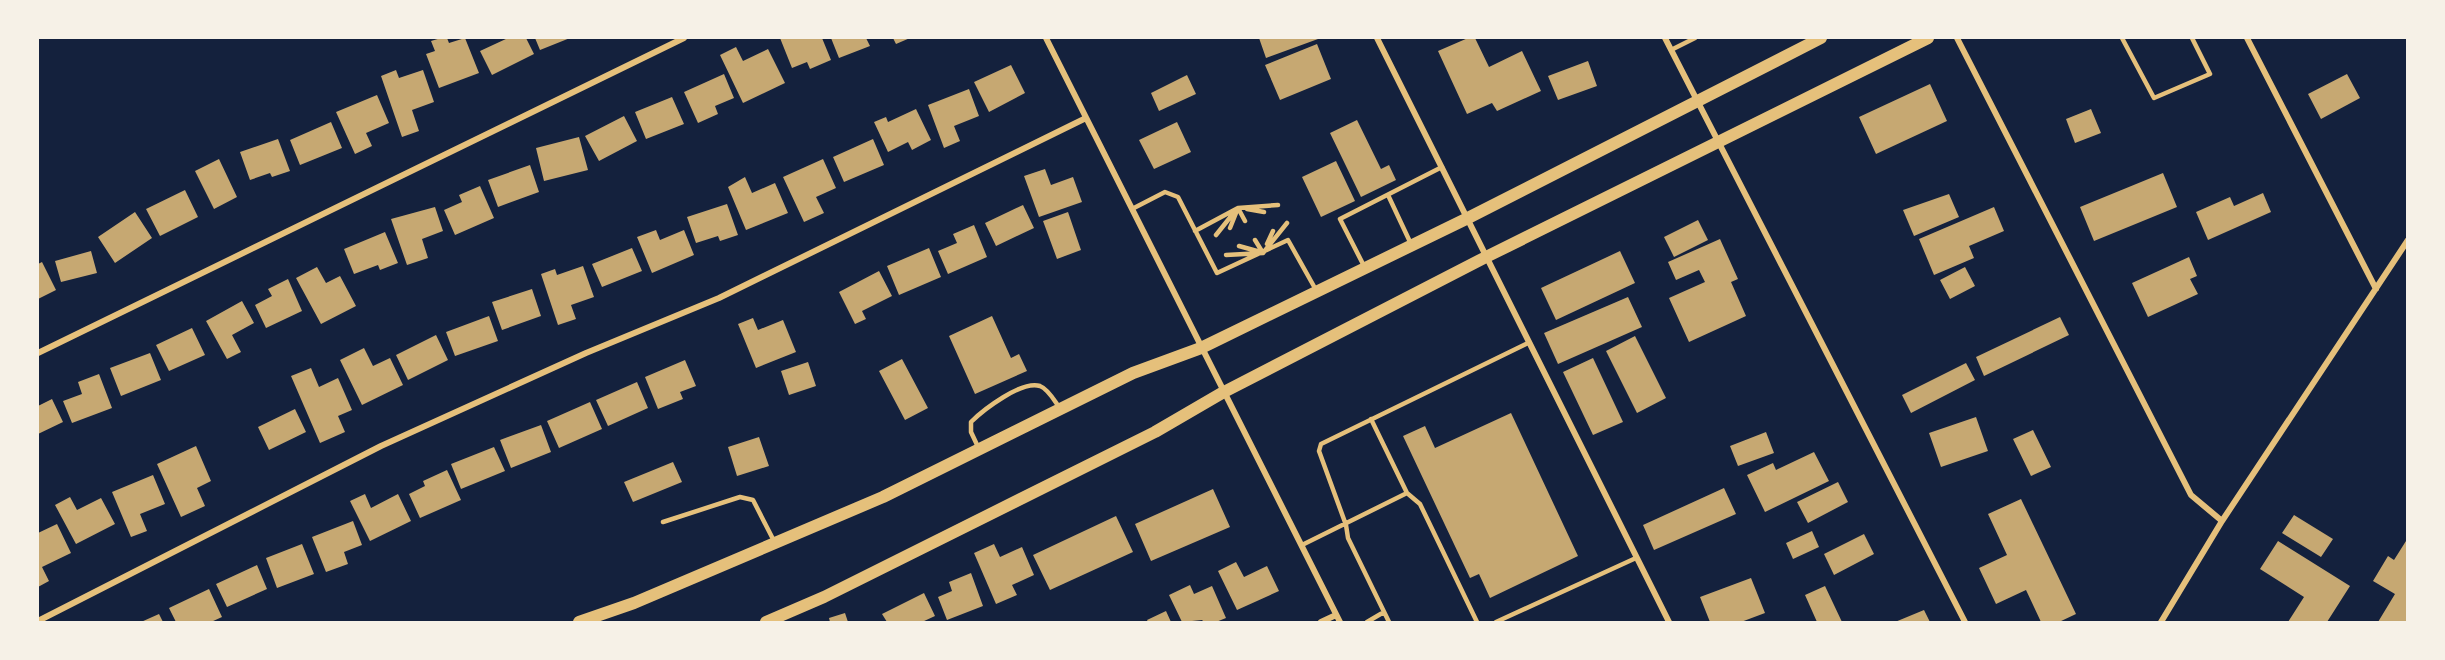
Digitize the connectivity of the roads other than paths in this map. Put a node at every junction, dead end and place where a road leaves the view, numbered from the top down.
1 (684, 38) edge
2 (1046, 38) edge
3 (1377, 38) edge
4 (1665, 38) edge
5 (1695, 38) edge
6 (1821, 38) edge
7 (1928, 38) edge
8 (1957, 38) edge
9 (2122, 38) edge
10 (2192, 38) edge
11 (2247, 38) edge
12 (1671, 50) junction
13 (1696, 100) junction
14 (1086, 118) junction
15 (1718, 142) junction
16 (1442, 168) junction
17 (1388, 195) junction
18 (1278, 205) dead end
19 (1238, 208) junction
20 (1132, 209) junction
21 (1264, 212) dead end
22 (1466, 219) junction
23 (1245, 221) dead end
24 (1287, 223) dead end
25 (1230, 228) dead end
26 (1195, 231) junction
27 (1273, 231) dead end
28 (1216, 235) dead end
29 (1255, 240) dead end
30 (2408, 240) edge
31 (1239, 246) dead end
32 (1412, 246) junction
33 (1263, 253) junction
34 (1226, 255) dead end
35 (1486, 257) junction
36 (1365, 268) junction
37 (2376, 289) junction
38 (1317, 292) junction
39 (1528, 343) junction
40 (1202, 348) junction
41 (38, 353) edge
42 (1222, 393) junction
43 (1061, 409) junction
44 (1371, 419) junction
45 (979, 449) junction
46 (1407, 493) junction
47 (2222, 521) junction
48 (663, 522) dead end
49 (1346, 525) junction
50 (775, 543) junction
51 (1302, 545) junction
52 (1636, 558) junction
53 (1384, 612) junction
54 (1336, 615) junction
55 (38, 621) edge
56 (579, 622) edge
57 (766, 622) edge
58 (1321, 622) edge
59 (1340, 622) edge
60 (1367, 622) edge
61 (1389, 622) edge
62 (1478, 622) edge
63 (1496, 622) edge
64 (1669, 622) edge
65 (1965, 622) edge
66 (2161, 622) edge

1 - 41 street
2 - 14 street
3 - 16 street
4 - 12 street
5 - 12 lane
6 - 13 main road
7 - 15 main road
8 - 47 street
9 - 10 lane
11 - 37 street
12 - 13 street
13 - 15 street
13 - 22 main road
14 - 20 street
14 - 55 street
15 - 35 main road
15 - 65 street
16 - 17 lane
16 - 22 street
17 - 32 lane
17 - 36 lane
18 - 19 lane
19 - 21 lane
19 - 23 lane
19 - 25 lane
19 - 26 lane
19 - 28 lane
20 - 26 lane
20 - 40 street
22 - 32 main road
22 - 35 street
24 - 33 lane
26 - 33 lane
27 - 33 lane
29 - 33 lane
30 - 37 street
31 - 33 lane
32 - 36 main road
33 - 34 lane
33 - 38 lane
35 - 39 street
35 - 42 main road
36 - 38 main road
37 - 47 street
38 - 40 main road
39 - 44 lane
39 - 52 street
40 - 42 street
40 - 43 main road
42 - 51 street
42 - 57 main road
43 - 45 main road
43 - 45 lane
44 - 46 lane
44 - 49 lane
45 - 50 main road
46 - 49 lane
46 - 62 lane
47 - 66 street
48 - 50 lane
49 - 51 lane
49 - 53 lane
50 - 56 main road
51 - 54 street
52 - 63 lane
52 - 64 street
53 - 60 lane
53 - 61 lane
54 - 58 street
54 - 59 street

